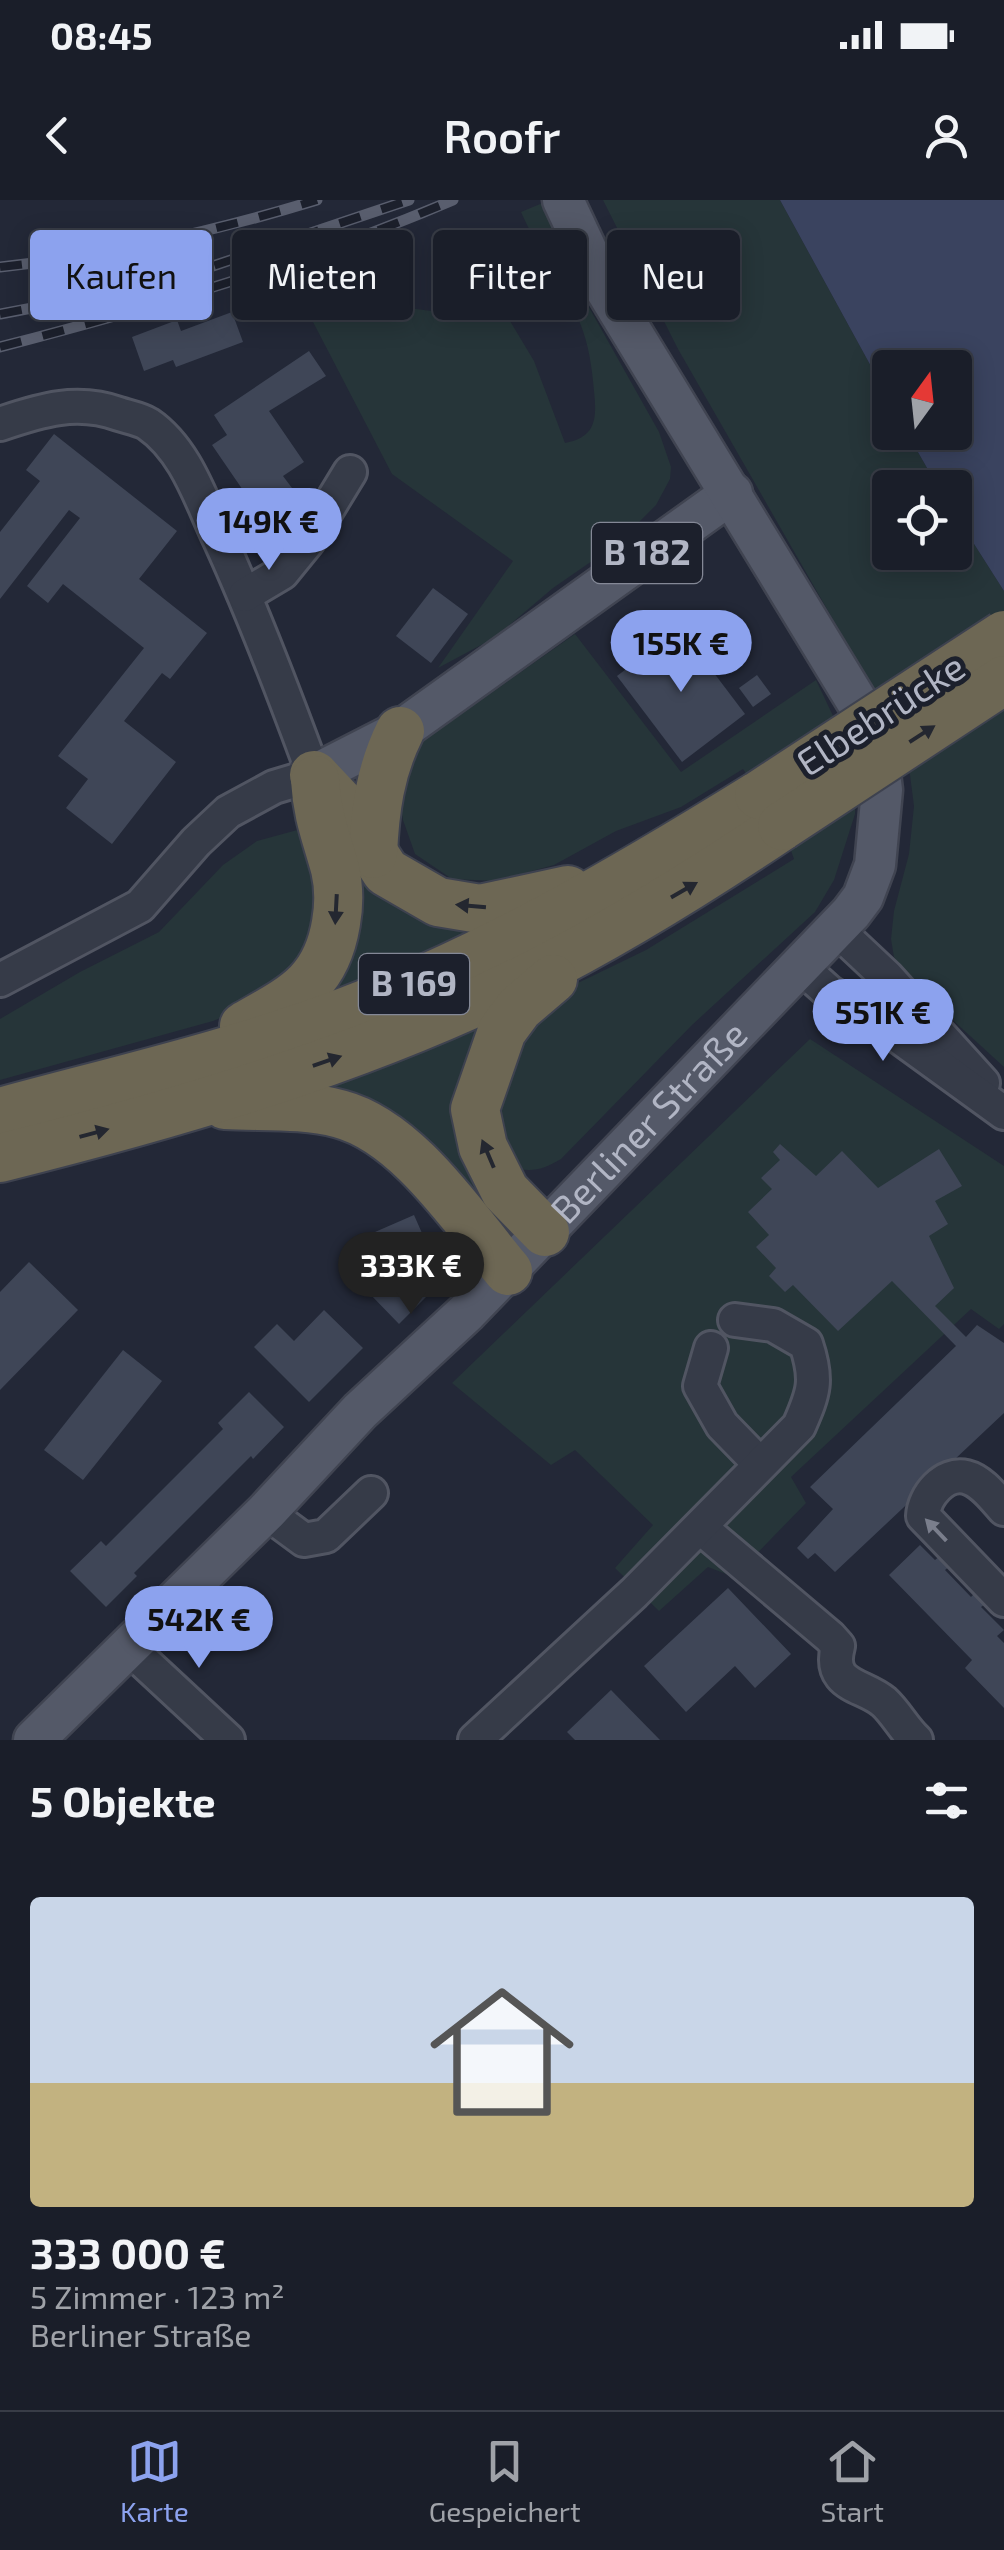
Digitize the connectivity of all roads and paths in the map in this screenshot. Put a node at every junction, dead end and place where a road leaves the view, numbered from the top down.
1 (563, 200) edge
2 (0, 424) edge
3 (350, 472) dead end
4 (732, 494) junction
5 (245, 595) junction
6 (1004, 635) edge
7 (1004, 680) edge
8 (400, 731) junction
9 (314, 775) junction
10 (770, 811) junction
11 (373, 854) junction
12 (634, 872) junction
13 (836, 930) junction
14 (600, 940) junction
15 (800, 966) junction
16 (0, 980) edge
17 (191, 1083) junction
18 (0, 1112) edge
19 (1004, 1112) edge
20 (0, 1158) edge
21 (545, 1232) junction
22 (508, 1271) junction
23 (736, 1320) dead end
24 (711, 1348) dead end
25 (760, 1464) junction
26 (371, 1493) dead end
27 (1004, 1509) edge
28 (266, 1512) junction
29 (701, 1528) junction
30 (1004, 1600) edge
31 (128, 1648) junction
32 (927, 1736) edge
33 (486, 1737) edge
34 (34, 1740) edge
35 (228, 1740) edge

1 - 4 main road, B 182
2 - 5 street
3 - 5 street
4 - 8 main road, B 182
4 - 13 main road, Berliner Straße / B 182
5 - 9 street
6 - 10 highway, Elbebrücke / B 169, bridge
10 -> 7 highway, Elbebrücke / B 169, bridge
8 - 9 main road, B 182
8 - 11 highway
9 - 11 highway
9 - 16 street
9 -> 17 highway
10 - 12 highway, B 169
14 -> 10 highway, B 169
12 -> 11 highway
12 - 17 highway, B 169
13 - 15 main road, Berliner Straße / B 182
13 - 19 street
17 -> 14 highway, B 169
21 -> 14 highway
15 - 19 street
15 - 21 main road, Berliner Straße / B 182
17 - 18 highway, B 169
20 -> 17 highway, B 169
17 - 22 highway
21 - 22 main road, Berliner Straße / B 182
22 - 28 main road, Berliner Straße
23 - 25 street
24 - 25 street
25 - 29 street
26 - 28 street
30 -> 27 street
28 - 31 main road, Berliner Straße
29 - 32 street
29 - 33 street
31 - 34 main road, Berliner Straße
31 - 35 street

